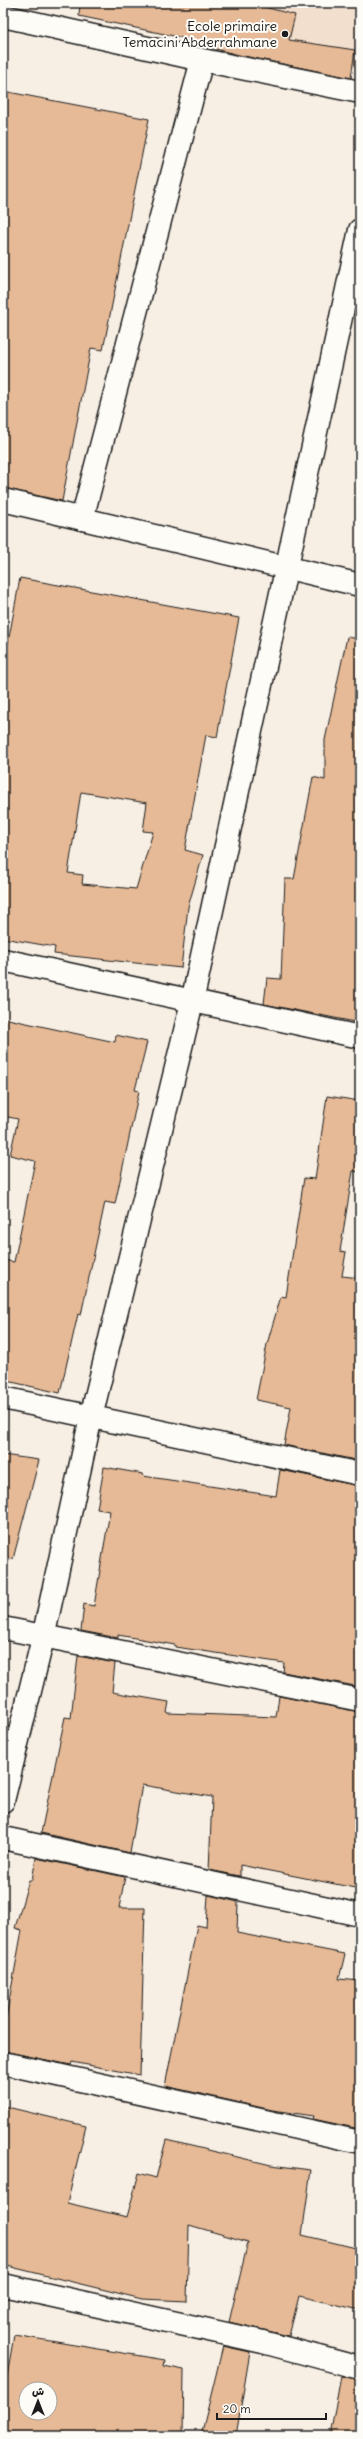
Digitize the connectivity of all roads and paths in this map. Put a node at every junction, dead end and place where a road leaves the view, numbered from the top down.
1 (3, 16) edge
2 (202, 60) junction
3 (360, 92) edge
4 (360, 230) edge
5 (4, 505) edge
6 (82, 519) junction
7 (288, 569) junction
8 (360, 585) edge
9 (3, 960) edge
10 (192, 1002) junction
11 (360, 1037) edge
12 (3, 1398) edge
13 (90, 1417) junction
14 (360, 1474) edge
15 (3, 1628) edge
16 (43, 1638) junction
17 (360, 1700) edge
18 (3, 1801) edge
19 (3, 1838) edge
20 (360, 1915) edge
21 (3, 2063) edge
22 (360, 2142) edge
23 (3, 2284) edge
24 (360, 2368) edge

1 - 2 street
2 - 3 street
2 - 6 street
4 - 7 street
5 - 6 street
6 - 7 street
7 - 8 street
7 - 10 street
9 - 10 street
10 - 11 street
10 - 13 street
12 - 13 street
13 - 14 street
13 - 16 street
15 - 16 street
16 - 17 street
16 - 18 street
19 - 20 street
21 - 22 street
23 - 24 street

